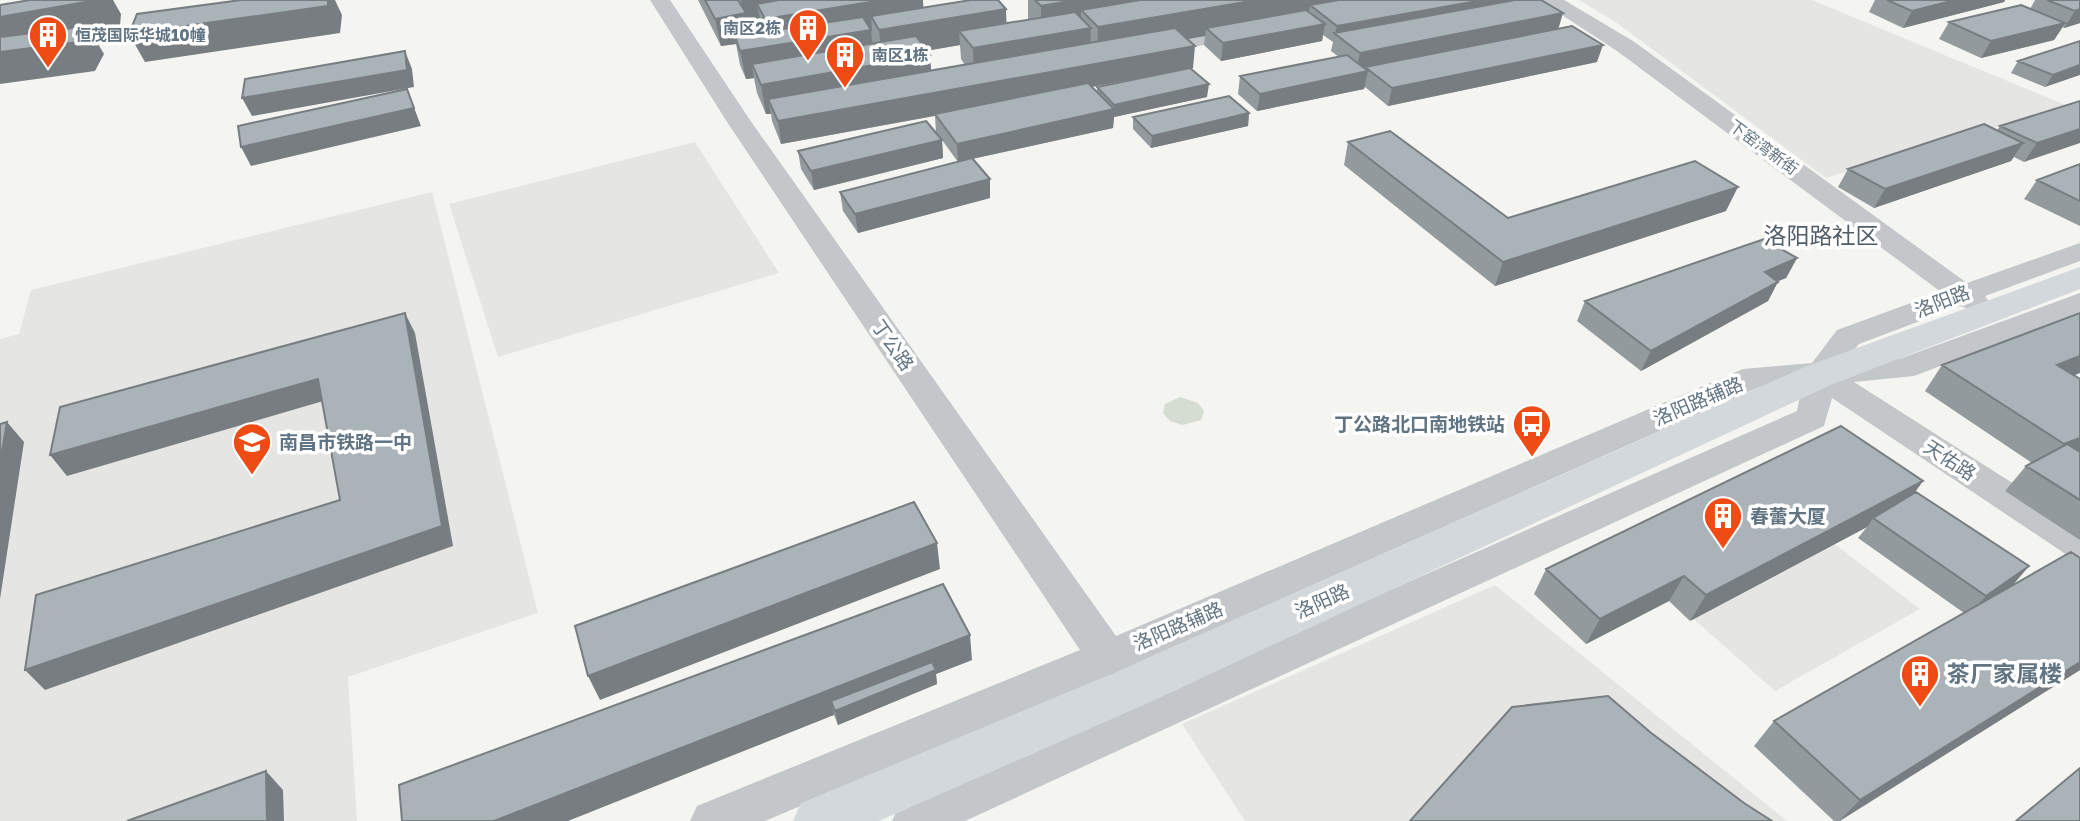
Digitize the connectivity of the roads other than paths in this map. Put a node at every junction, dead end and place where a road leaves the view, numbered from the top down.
1 (660, 0) edge
2 (1549, 0) edge
3 (1268, 26) edge
4 (1122, 53) edge
5 (2080, 251) edge
6 (2080, 262) edge
7 (2080, 277) edge
8 (1968, 298) junction
9 (2080, 302) edge
10 (1820, 375) junction
11 (2080, 545) edge
12 (1119, 673) junction
13 (713, 821) edge
14 (820, 821) edge
15 (915, 821) edge

1 - 12 street, 丁公路
2 - 8 street, 下窑湾新街
3 - 4 street
5 - 8 street, 洛阳路
6 - 8 main road, 洛阳路
7 - 10 main road, 洛阳路
8 - 10 main road, 洛阳路
9 - 10 street, 洛阳路
10 - 11 street, 天佑路
10 - 12 main road, 洛阳路
10 - 15 street
12 - 13 street
12 - 14 main road, 洛阳路

